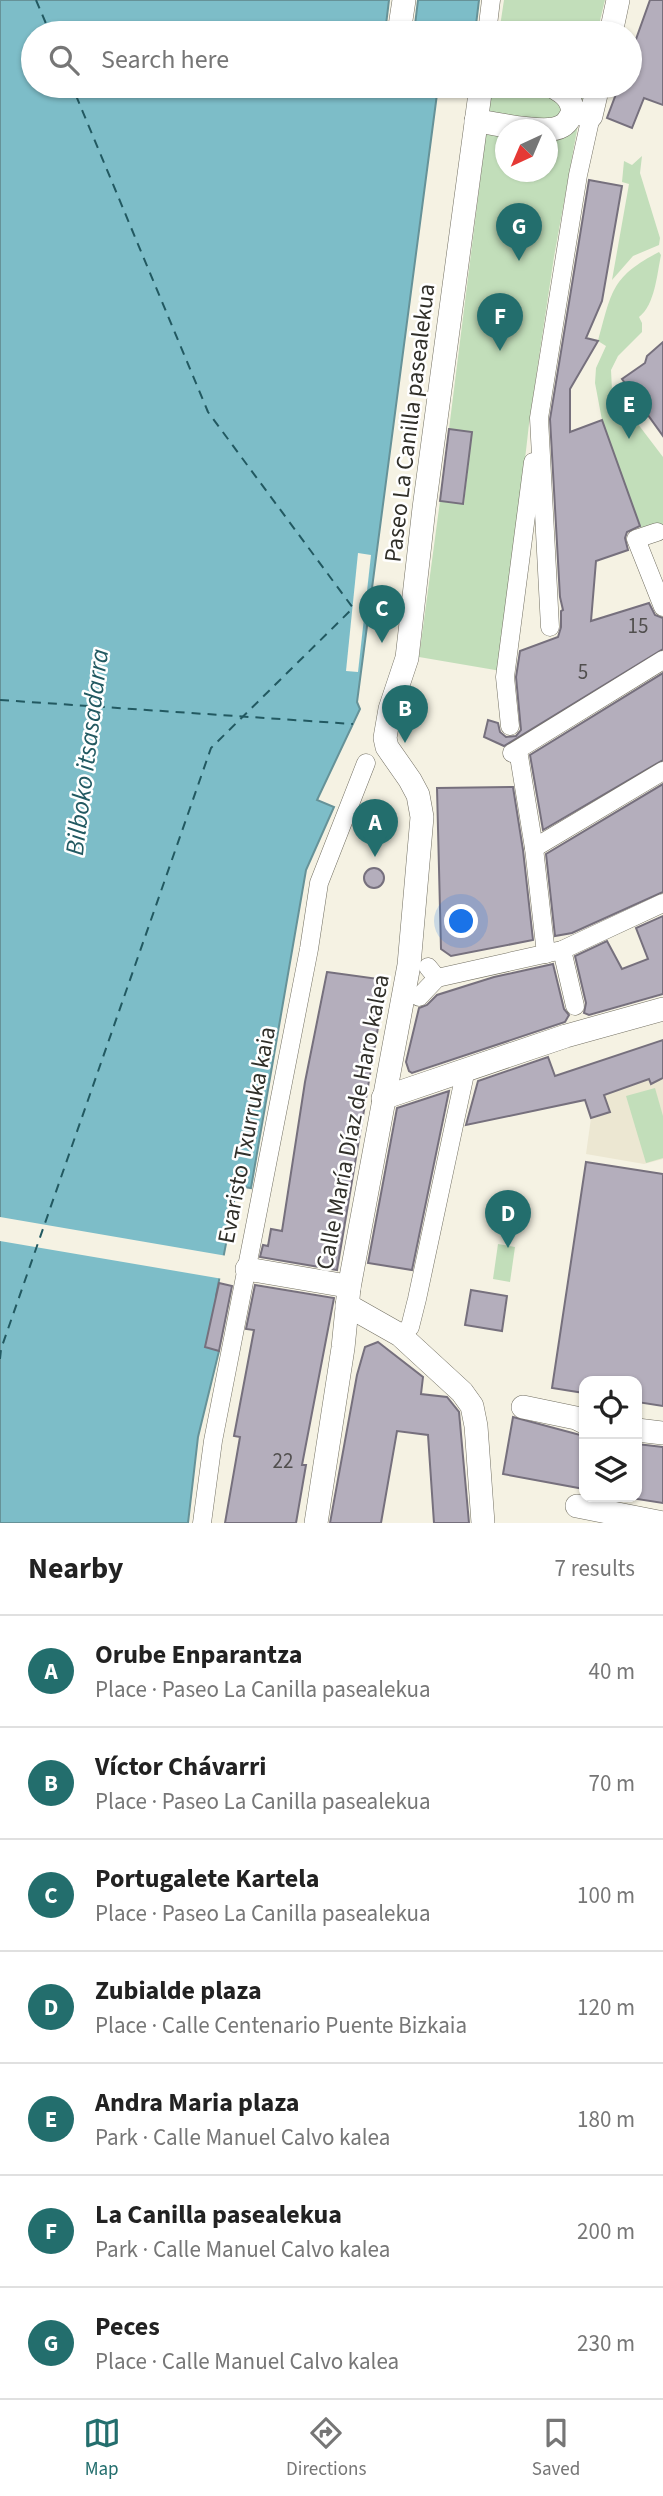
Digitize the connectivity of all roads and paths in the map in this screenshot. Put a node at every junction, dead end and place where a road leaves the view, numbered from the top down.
1 (404, 0) edge
2 (491, 0) edge
3 (618, 0) edge
4 (401, 21) edge
5 (488, 21) edge
6 (614, 21) edge
7 (479, 98) edge
8 (569, 98) edge
9 (591, 98) edge
10 (582, 114) junction
11 (476, 121) junction
12 (539, 418) junction
13 (657, 532) dead end
14 (663, 607) edge
15 (550, 628) dead end
16 (663, 660) edge
17 (510, 726) dead end
18 (366, 762) dead end
19 (663, 771) edge
20 (534, 848) junction
21 (663, 903) edge
22 (554, 952) junction
23 (425, 970) junction
24 (419, 997) dead end
25 (575, 1006) dead end
26 (663, 1009) edge
27 (466, 1069) junction
28 (383, 1098) junction
29 (247, 1269) junction
30 (348, 1297) junction
31 (400, 1335) junction
32 (523, 1407) dead end
33 (579, 1420) edge
34 (642, 1431) edge
35 (663, 1433) edge
36 (577, 1506) dead end
37 (202, 1523) edge
38 (316, 1523) edge
39 (482, 1523) edge
40 (663, 1523) edge

1 - 4 street
2 - 5 street
3 - 6 street
7 - 11 street, Paseo La Canilla pasealekua
8 - 10 street
9 - 10 street
10 - 11 street
10 - 12 street
11 - 23 street, Paseo La Canilla pasealekua
12 - 15 street
12 - 17 street
13 - 14 street
16 - 20 street
18 - 29 street, Evaristo Txurruka kaia
19 - 20 street
20 - 22 street
21 - 22 street
22 - 23 street
22 - 25 street
23 - 24 street
23 - 28 street, Calle María Díaz de Haro kalea
26 - 27 street
27 - 28 street
27 - 31 street
28 - 30 street, Calle María Díaz de Haro kalea
29 - 30 street, Calle María Díaz de Haro kalea
29 - 37 street, Evaristo Txurruka kaia
30 - 31 street
30 - 38 street, Calle María Díaz de Haro kalea
31 - 39 street
32 - 33 street
34 - 35 street
36 - 40 street

